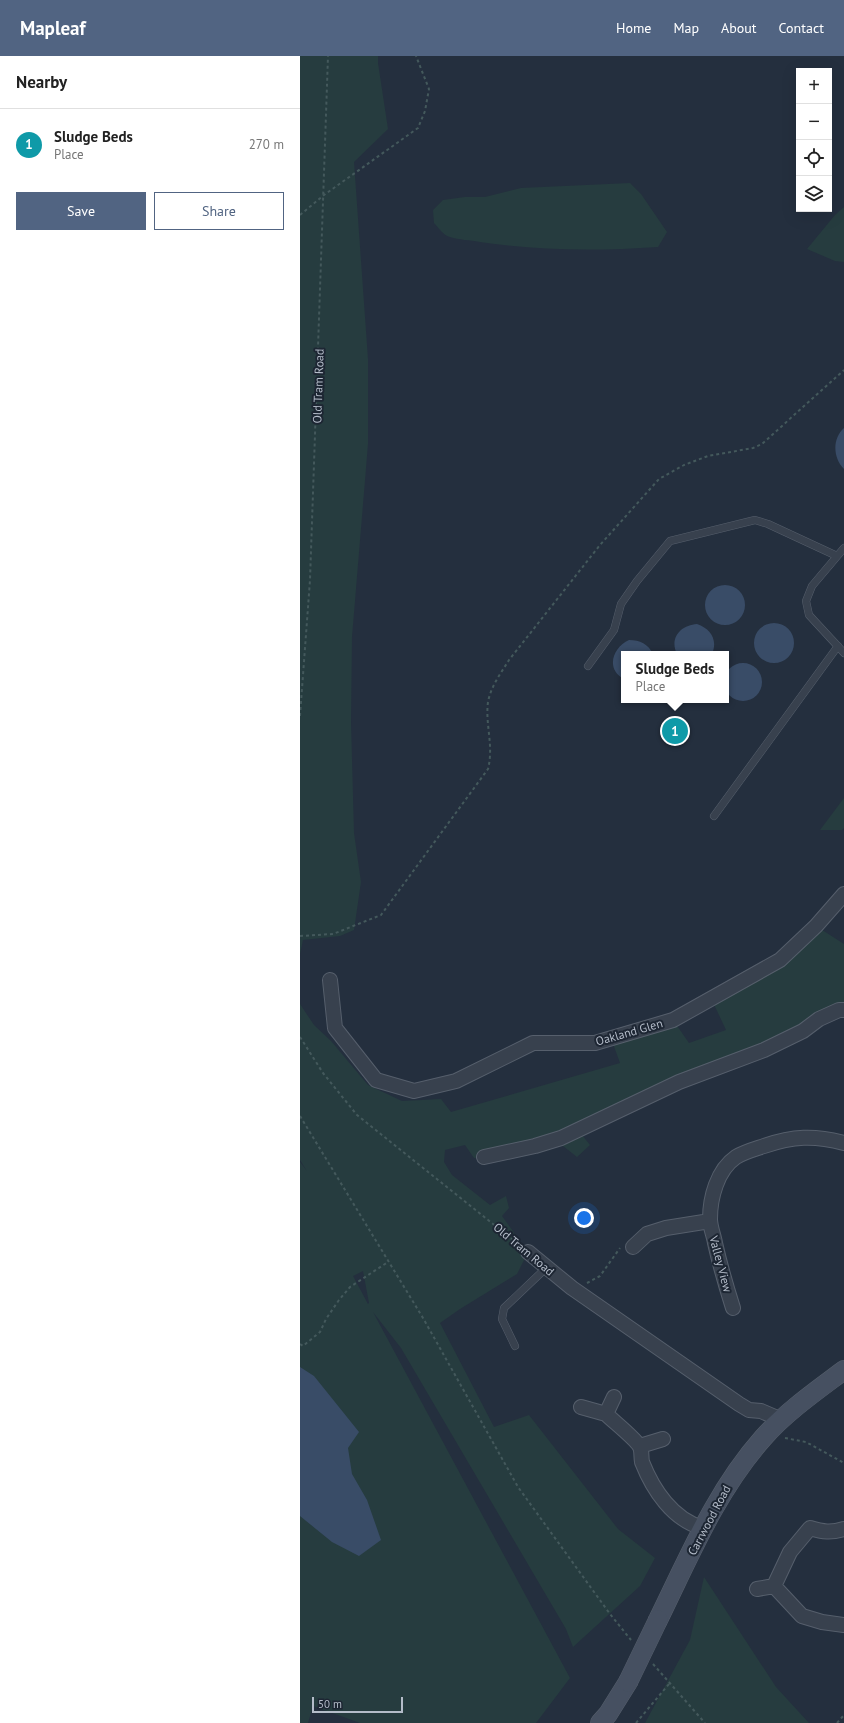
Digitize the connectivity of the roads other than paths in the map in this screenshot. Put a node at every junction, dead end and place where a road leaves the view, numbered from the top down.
1 (844, 548) edge
2 (836, 556) junction
3 (838, 646) junction
4 (844, 653) edge
5 (588, 666) dead end
6 (714, 816) dead end
7 (844, 894) edge
8 (330, 980) dead end
9 (844, 1010) edge
10 (844, 1143) edge
11 (484, 1157) dead end
12 (710, 1221) junction
13 (632, 1247) road end
14 (528, 1252) road end
15 (546, 1268) junction
16 (733, 1308) dead end
17 (514, 1346) dead end
18 (844, 1370) edge
19 (614, 1397) dead end
20 (581, 1407) dead end
21 (606, 1414) junction
22 (782, 1429) junction
23 (663, 1439) dead end
24 (640, 1446) junction
25 (703, 1528) junction
26 (844, 1529) edge
27 (774, 1586) junction
28 (757, 1590) dead end
29 (844, 1625) edge
30 (600, 1723) edge

1 - 2 lane
2 - 3 lane
2 - 5 lane
3 - 4 lane
3 - 6 lane
7 - 8 street, Oakland Glen
9 - 11 street
10 - 12 street, Valley View
12 - 13 street, Valley View
12 - 16 street, Valley View
14 - 15 street, Old Tram Road
15 - 17 lane
15 - 22 street, Old Tram Road
18 - 22 street, Carrwood Road
19 - 21 street
20 - 21 street
21 - 24 street
22 - 25 street, Carrwood Road
23 - 24 street
24 - 25 street
25 - 30 street, Carrwood Road, bridge
26 - 27 street
27 - 28 street
27 - 29 street

